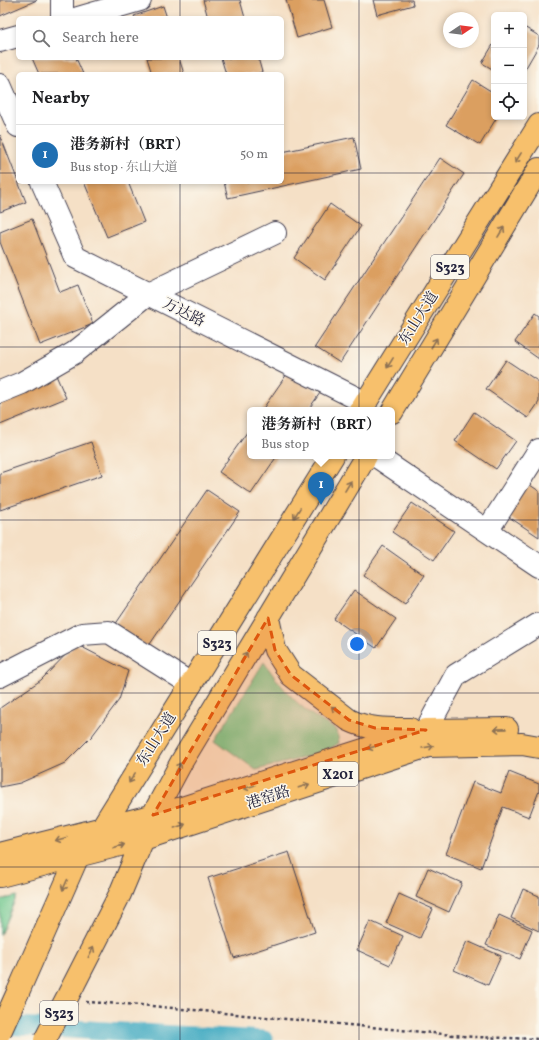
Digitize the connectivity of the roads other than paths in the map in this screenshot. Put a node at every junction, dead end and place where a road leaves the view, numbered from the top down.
1 (62, 0) edge
2 (140, 0) edge
3 (62, 16) edge
4 (85, 16) edge
5 (16, 37) edge
6 (0, 41) edge
7 (0, 85) edge
8 (16, 121) edge
9 (539, 125) edge
10 (539, 169) edge
11 (43, 184) edge
12 (276, 233) dead end
13 (148, 294) junction
14 (0, 392) edge
15 (364, 407) edge
16 (395, 407) edge
17 (539, 450) edge
18 (331, 459) edge
19 (364, 459) edge
20 (380, 459) edge
21 (487, 531) junction
22 (539, 566) edge
23 (268, 618) junction
24 (539, 624) edge
25 (0, 676) edge
26 (191, 684) junction
27 (426, 730) junction
28 (539, 732) edge
29 (539, 747) edge
30 (153, 815) junction
31 (100, 829) junction
32 (143, 839) junction
33 (0, 854) edge
34 (78, 856) junction
35 (0, 876) edge
36 (0, 1032) edge
37 (45, 1040) edge

1 - 3 street
2 - 4 street
5 - 6 street
7 - 8 street
9 -> 15 main road, 东山大道 / S323
16 -> 10 main road, 东山大道 / S323
11 - 13 street, 万达路
12 - 13 street
13 - 14 street
13 - 15 street, 万达路
17 - 21 street
18 -> 26 main road, 东山大道 / S323
23 -> 19 main road, S323
20 - 21 street
21 - 22 street
27 -> 23 main road
30 -> 23 main road, S323
24 - 27 street
25 - 26 street
26 -> 31 main road, 东山大道 / S323
28 -> 27 main road, 港窑路 / X201
27 -> 30 main road, 港窑路 / X201
32 -> 29 main road, 港窑路 / X201
30 - 31 main road, 港窑路
30 - 32 main road, S323
31 -> 33 main road, 港窑路
31 - 34 main road, 东山大道
34 -> 32 main road, 港窑路
37 -> 32 main road, S323, bridge
34 - 35 main road, 港窑路
34 -> 36 main road, 东山大道, bridge

